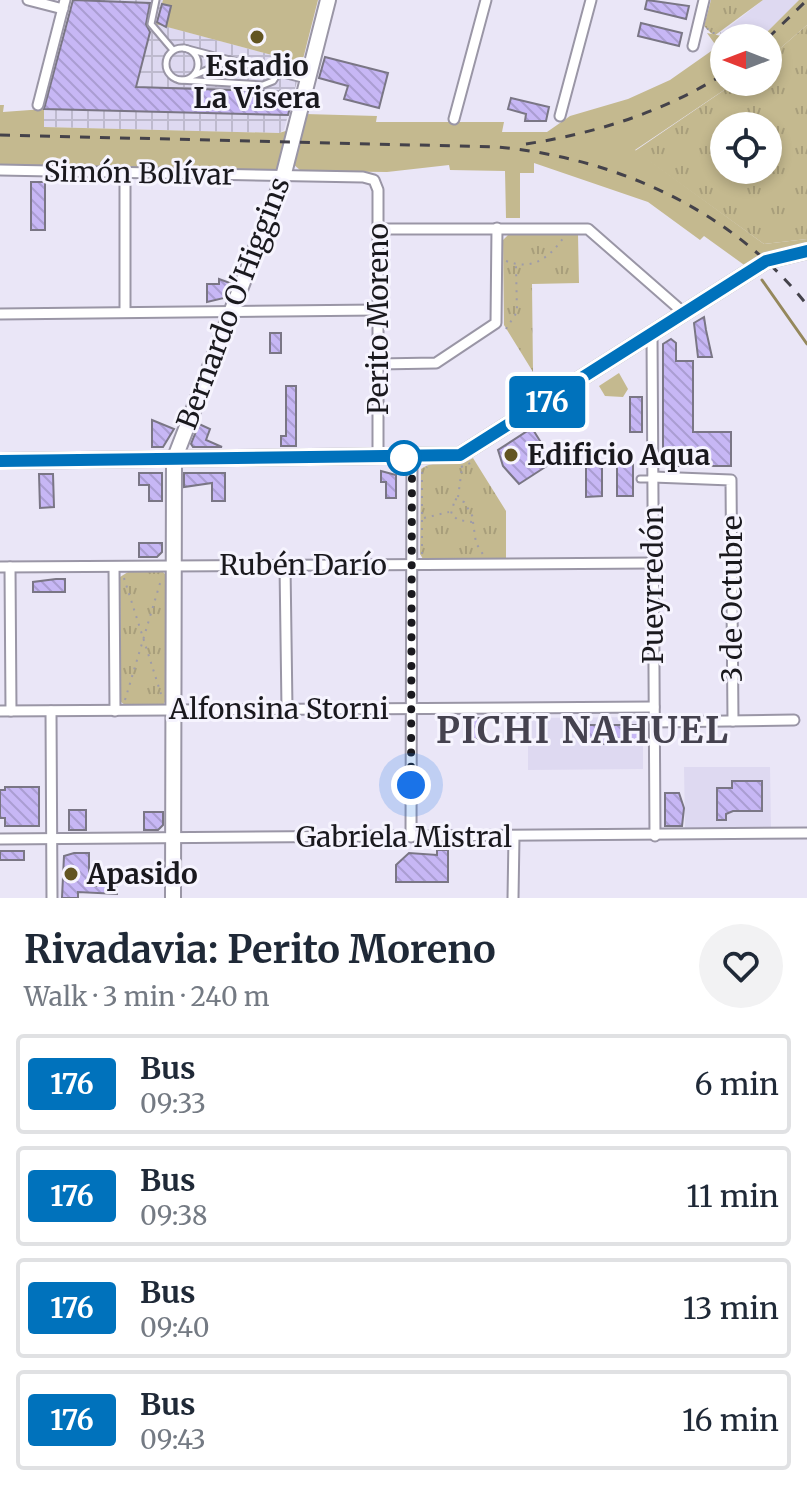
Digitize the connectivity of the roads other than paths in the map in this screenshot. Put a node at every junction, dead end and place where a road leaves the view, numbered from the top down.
1 (28, 0) edge
2 (156, 0) edge
3 (328, 0) edge
4 (486, 0) edge
5 (591, 0) edge
6 (703, 0) edge
7 (64, 5) edge
8 (693, 46) dead end
9 (184, 48) junction
10 (173, 50) junction
11 (235, 59) junction
12 (279, 72) junction
13 (194, 76) junction
14 (179, 80) junction
15 (307, 80) junction
16 (38, 105) dead end
17 (560, 116) dead end
18 (454, 119) dead end
19 (0, 170) edge
20 (125, 172) junction
21 (283, 175) junction
22 (374, 180) joint
23 (497, 228) junction
24 (378, 229) junction
25 (807, 251) edge
26 (378, 310) junction
27 (231, 311) junction
28 (125, 312) junction
29 (684, 313) junction
30 (0, 314) edge
31 (652, 334) junction
32 (378, 364) junction
33 (378, 458) junction
34 (412, 458) junction
35 (174, 460) junction
36 (0, 461) edge
37 (653, 478) junction
38 (640, 479) dead end
39 (653, 563) junction
40 (411, 564) junction
41 (285, 565) junction
42 (5, 567) edge
43 (114, 567) junction
44 (167, 570) junction
45 (168, 706) junction
46 (654, 707) junction
47 (411, 708) junction
48 (287, 709) junction
49 (5, 711) edge
50 (51, 711) junction
51 (115, 711) junction
52 (794, 720) dead end
53 (733, 721) junction
54 (654, 722) junction
55 (807, 833) edge
56 (514, 836) junction
57 (655, 836) junction
58 (411, 837) junction
59 (173, 838) junction
60 (0, 839) edge
61 (51, 839) junction
62 (52, 898) edge
63 (173, 898) edge
64 (513, 898) edge

1 - 7 street
2 - 10 lane
3 - 15 main road, Bernardo O'Higgins
4 - 18 street
5 - 17 street
6 - 8 street
7 - 16 street
9 - 10 lane
9 - 11 lane
9 - 13 lane
10 - 14 lane
11 - 12 lane
11 - 13 lane
12 - 14 lane
12 - 15 lane
13 - 14 lane
15 - 21 main road, Bernardo O'Higgins
19 - 20 street, Simón Bolívar
20 - 21 street, Simón Bolívar
20 - 28 street
21 - 22 street, Simón Bolívar
21 - 27 main road, Bernardo O'Higgins
22 - 24 street, Perito Moreno
23 - 24 street
23 - 29 street
23 - 32 street
24 - 26 street, Perito Moreno
25 - 29 main road
26 - 27 street
26 - 32 street, Perito Moreno
27 - 28 street
27 - 35 main road, Bernardo O'Higgins
28 - 30 street
29 - 31 main road
31 - 34 main road
31 - 37 street, Pueyrredón
32 - 33 street, Perito Moreno
33 - 34 main road
33 - 35 main road
34 - 40 street
35 - 36 main road
35 - 44 main road, Bernardo O'Higgins
37 - 38 lane
37 - 39 street, Pueyrredón
37 - 53 street, 3 de Octubre
39 - 40 street, Rubén Darío
39 - 46 street, Pueyrredón
40 - 41 street, Rubén Darío
40 - 47 street
41 - 44 street, Rubén Darío
41 - 48 street
42 - 43 street, Rubén Darío
42 - 49 street
43 - 44 street, Rubén Darío
43 - 51 street
44 - 45 main road, Bernardo O'Higgins
45 - 48 street, Alfonsina Storni
45 - 51 street, Alfonsina Storni
45 - 59 main road, Bernardo O'Higgins
46 - 47 street, Alfonsina Storni
46 - 54 street, Pueyrredón
47 - 48 street, Alfonsina Storni
47 - 58 street
49 - 50 street, Alfonsina Storni
50 - 51 street, Alfonsina Storni
50 - 61 street
52 - 53 street
53 - 54 street
54 - 57 street, Pueyrredón
55 - 57 street, Gabriela Mistral
56 - 57 street, Gabriela Mistral
56 - 58 street, Gabriela Mistral
56 - 64 street
58 - 59 street, Gabriela Mistral
59 - 61 street, Gabriela Mistral
59 - 63 main road, Bernardo O'Higgins
60 - 61 street, Gabriela Mistral
61 - 62 street

